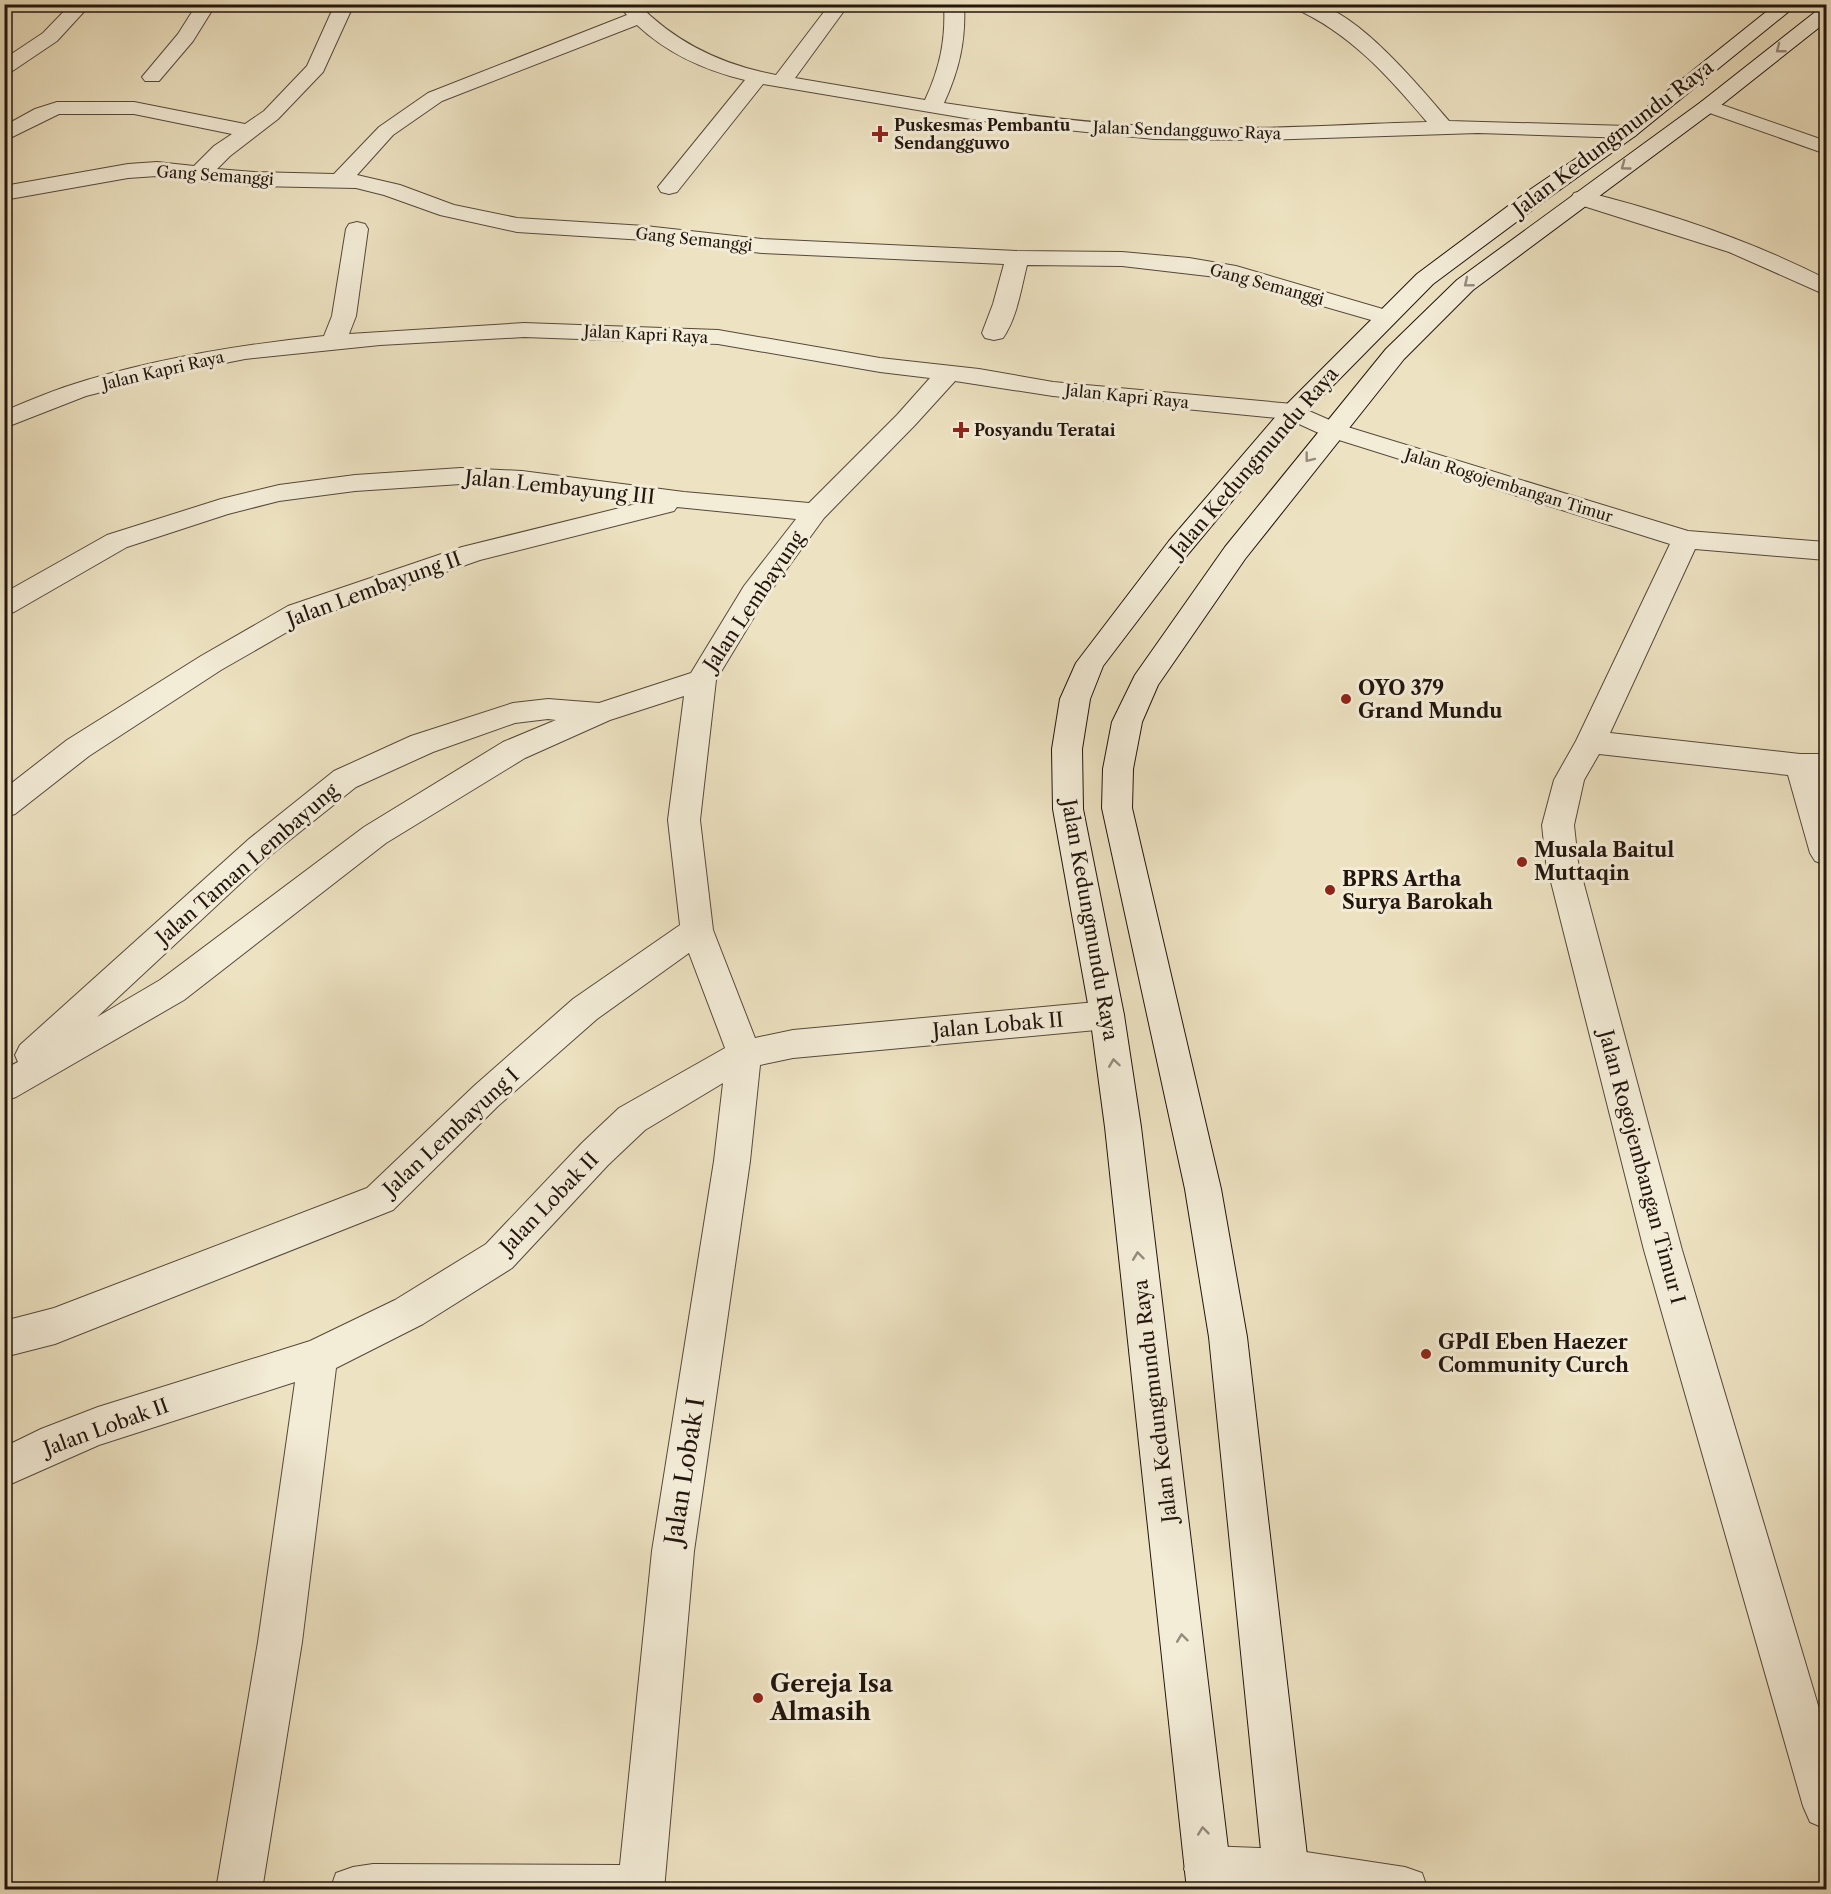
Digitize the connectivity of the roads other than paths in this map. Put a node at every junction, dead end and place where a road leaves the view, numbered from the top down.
1 (82, 4) edge
2 (207, 4) edge
3 (345, 4) edge
4 (840, 4) edge
5 (954, 4) edge
6 (1301, 4) edge
7 (1789, 4) edge
8 (633, 11) edge
9 (1827, 13) edge
10 (4, 68) edge
11 (759, 76) junction
12 (152, 78) dead end
13 (782, 81) junction
14 (932, 106) junction
15 (1708, 106) junction
16 (1444, 128) junction
17 (249, 131) junction
18 (1628, 132) junction
19 (4, 135) edge
20 (1658, 142) junction
21 (1827, 148) edge
22 (200, 173) junction
23 (339, 181) junction
24 (669, 187) dead end
25 (4, 193) edge
26 (1582, 198) junction
27 (357, 229) dead end
28 (1017, 258) junction
29 (1827, 288) edge
30 (1385, 317) junction
31 (993, 333) dead end
32 (333, 343) junction
33 (948, 373) junction
34 (1293, 412) junction
35 (4, 420) edge
36 (1332, 430) junction
37 (684, 500) junction
38 (815, 512) junction
39 (1686, 540) junction
40 (1827, 551) edge
41 (4, 605) edge
42 (700, 680) junction
43 (600, 713) junction
44 (1591, 742) junction
45 (1813, 765) edge
46 (4, 806) edge
47 (1827, 853) edge
48 (697, 930) junction
49 (136, 961) junction
50 (172, 990) junction
51 (1107, 1015) junction
52 (744, 1054) junction
53 (4, 1080) edge
54 (4, 1087) edge
55 (4, 1340) edge
56 (318, 1357) junction
57 (4, 1468) edge
58 (1827, 1806) edge
59 (1209, 1879) edge
60 (1287, 1881) edge
61 (641, 1889) edge
62 (238, 1890) edge
63 (353, 1890) edge
64 (1405, 1890) edge

1 - 10 street
2 - 12 street
3 - 17 street
4 - 13 street
5 - 14 street
6 - 16 street
7 - 18 street, Jalan Kedungmundu Raya
8 - 11 street, Jalan Sendangguwo Raya
8 - 23 street
9 -> 15 street, Jalan Kedungmundu Raya
11 - 13 street, Jalan Sendangguwo Raya
11 - 24 street
13 - 14 street, Jalan Sendangguwo Raya
14 - 16 street, Jalan Sendangguwo Raya
15 - 20 street, Jalan Kedungmundu Raya
15 - 21 street
16 - 18 street, Jalan Sendangguwo Raya
17 - 19 street
17 - 22 street
18 - 20 street, Jalan Sendangguwo Raya
18 - 30 street, Jalan Kedungmundu Raya
20 -> 26 street, Jalan Kedungmundu Raya
22 - 23 street, Gang Semanggi
22 - 25 street, Gang Semanggi
23 - 28 street, Gang Semanggi
26 - 29 street
26 -> 36 street, Jalan Kedungmundu Raya
27 - 32 street
28 - 30 street, Gang Semanggi
28 - 31 street
30 - 34 street, Jalan Kedungmundu Raya
32 - 33 street, Jalan Kapri Raya
32 - 35 street, Jalan Kapri Raya
33 - 34 street, Jalan Kapri Raya
33 - 38 street, Jalan Lembayung
34 - 36 street, Jalan Kapri Raya
34 - 51 street, Jalan Kedungmundu Raya
36 - 39 street, Jalan Rogojembangan Timur
36 -> 60 street, Jalan Kedungmundu Raya
37 - 38 street, Jalan Lembayung III
37 - 41 street, Jalan Lembayung III
37 - 46 street, Jalan Lembayung II
38 - 42 street, Jalan Lembayung
39 - 40 street, Jalan Rogojembangan Timur
39 - 44 street, Jalan Rogojembangan Timur I
42 - 43 street, Jalan Taman Lembayung
42 - 48 street, Jalan Lembayung
43 - 49 street, Jalan Taman Lembayung
43 - 50 street, Jalan Taman Lembayung
44 - 45 street
44 - 58 street, Jalan Rogojembangan Timur I
45 - 47 street
48 - 52 street, Jalan Lembayung
48 - 55 street, Jalan Lembayung I
49 - 50 street
49 - 53 street, Jalan Taman Lembayung
50 - 54 street, Jalan Taman Lembayung
51 - 52 street, Jalan Lobak II
59 -> 51 street, Jalan Kedungmundu Raya
52 - 56 street, Jalan Lobak II
52 - 61 street, Jalan Lobak I
56 - 57 street, Jalan Lobak II
56 - 62 street
59 - 60 street
60 - 64 street
61 - 63 street

